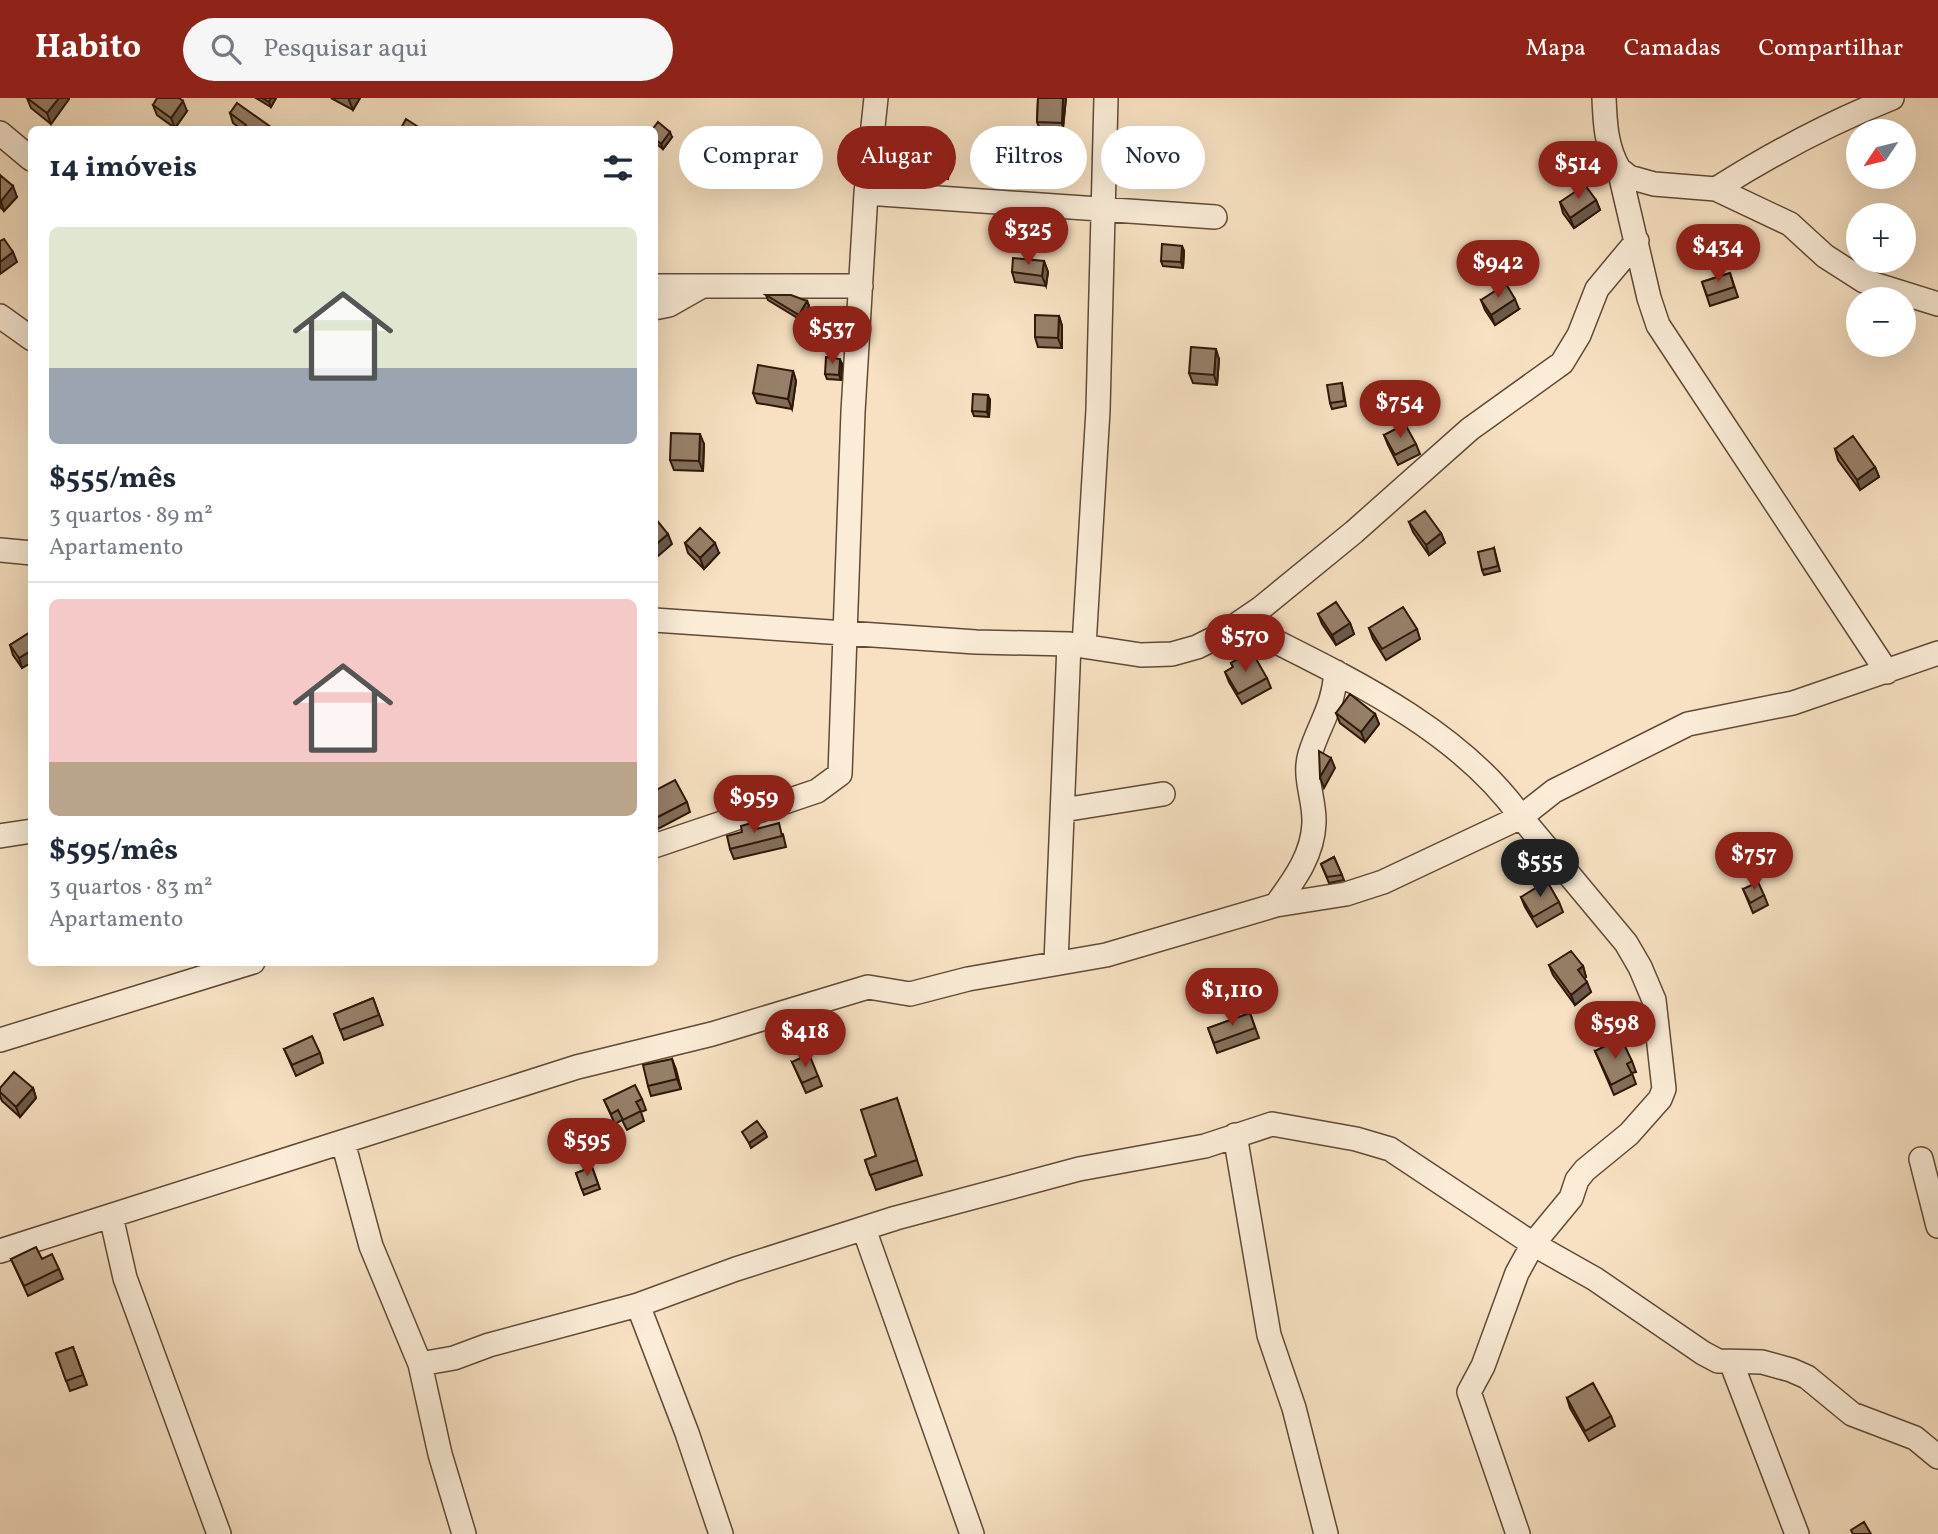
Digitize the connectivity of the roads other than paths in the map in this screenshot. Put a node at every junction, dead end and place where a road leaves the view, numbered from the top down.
1 (876, 98) edge
2 (1106, 98) edge
3 (1604, 98) edge
4 (1892, 98) edge
5 (0, 133) edge
6 (0, 149) edge
7 (28, 156) edge
8 (28, 158) edge
9 (1619, 169) junction
10 (1716, 189) junction
11 (866, 193) junction
12 (1105, 210) junction
13 (1215, 216) dead end
14 (1637, 241) junction
15 (658, 286) edge
16 (861, 286) junction
17 (700, 287) junction
18 (1938, 304) edge
19 (658, 307) edge
20 (0, 316) edge
21 (28, 336) edge
22 (0, 550) edge
23 (28, 553) edge
24 (658, 620) edge
25 (1239, 623) junction
26 (847, 632) junction
27 (1077, 645) junction
28 (1938, 653) edge
29 (1336, 672) junction
30 (1887, 672) junction
31 (1163, 794) dead end
32 (1063, 810) junction
33 (1521, 817) junction
34 (28, 832) edge
35 (0, 836) edge
36 (658, 845) edge
37 (1276, 905) junction
38 (1056, 963) junction
39 (240, 966) edge
40 (0, 1040) edge
41 (1235, 1135) junction
42 (344, 1142) junction
43 (1921, 1159) dead end
44 (111, 1216) junction
45 (1938, 1226) edge
46 (864, 1229) junction
47 (1533, 1244) junction
48 (0, 1251) edge
49 (638, 1305) junction
50 (1731, 1362) junction
51 (420, 1364) junction
52 (1938, 1457) edge
53 (219, 1534) edge
54 (464, 1534) edge
55 (721, 1534) edge
56 (972, 1534) edge
57 (1326, 1534) edge
58 (1518, 1534) edge
59 (1797, 1534) edge

1 - 11 street
2 - 12 street
3 - 9 street
4 - 10 street
5 - 7 street
6 - 8 street
9 - 10 street
9 - 14 street
10 - 18 street
11 - 12 street
11 - 16 street
12 - 13 street
12 - 27 street
14 - 25 street
14 - 30 street
15 - 17 street
16 - 17 street
16 - 26 street
17 - 19 street
20 - 21 street
22 - 23 street
24 - 26 street
25 - 27 street
25 - 29 street
26 - 27 street
26 - 36 street
27 - 32 street
28 - 30 street
29 - 33 street
29 - 37 street
30 - 33 street
31 - 32 street
32 - 38 street
33 - 37 street
33 - 47 street
34 - 35 street
37 - 38 street
38 - 42 street
39 - 40 street
41 - 46 street
41 - 47 street
41 - 57 street
42 - 44 street
42 - 51 street
43 - 45 street
44 - 48 street
44 - 53 street
46 - 49 street
46 - 56 street
47 - 50 street
47 - 58 street
49 - 51 street
49 - 55 street
50 - 52 street
50 - 59 street
51 - 54 street

